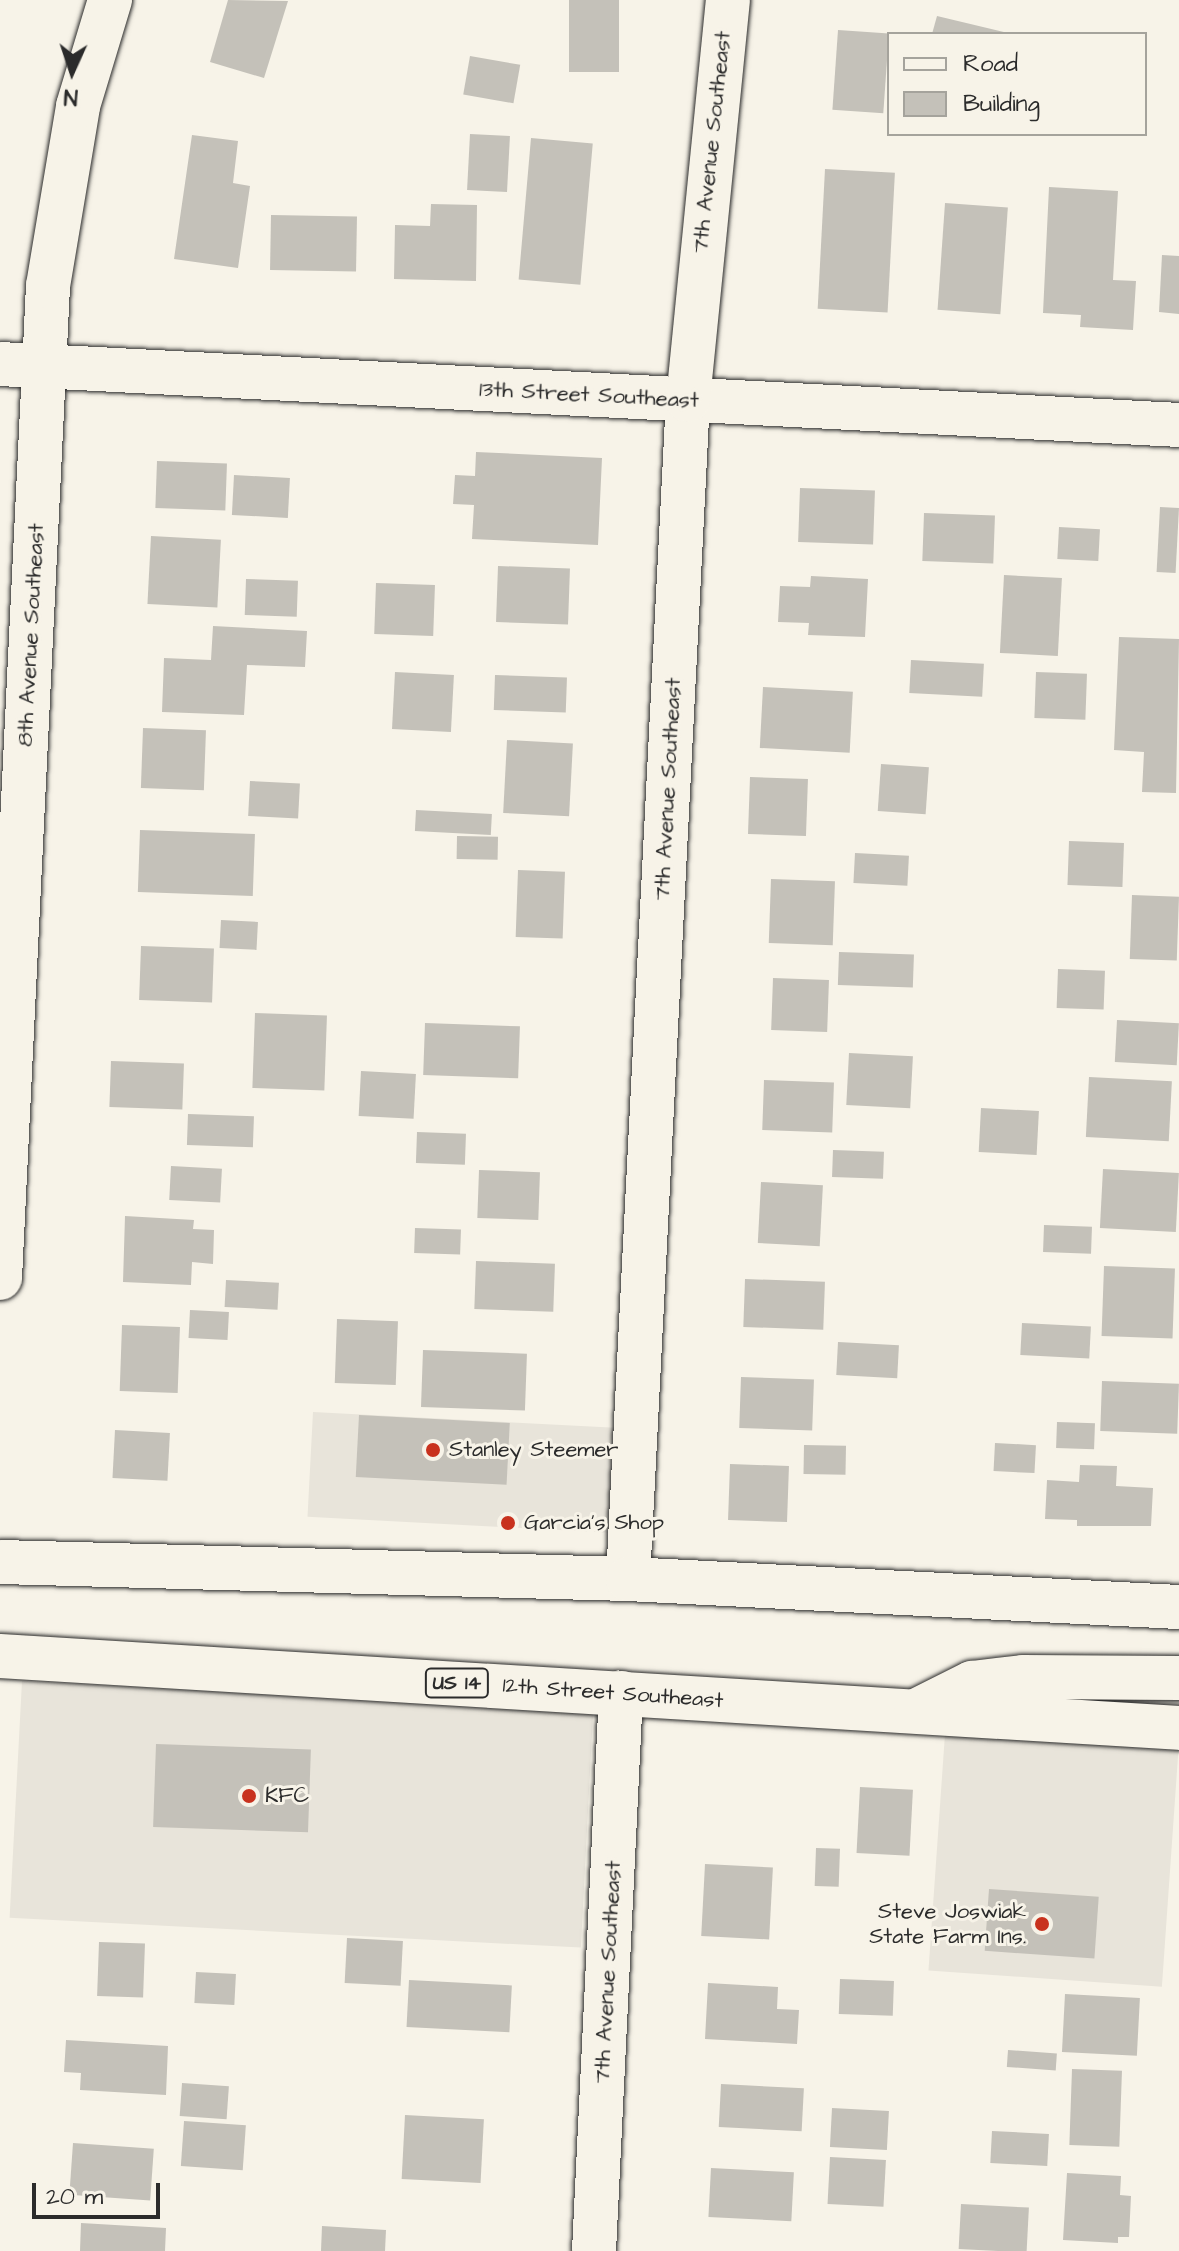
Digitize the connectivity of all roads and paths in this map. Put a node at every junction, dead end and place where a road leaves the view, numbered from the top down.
1 (110, 0) edge
2 (728, 0) edge
3 (0, 364) edge
4 (44, 366) junction
5 (688, 400) junction
6 (1179, 425) edge
7 (0, 1278) edge
8 (0, 1562) edge
9 (628, 1579) junction
10 (1179, 1607) edge
11 (0, 1656) edge
12 (1179, 1678) edge
13 (621, 1693) junction
14 (913, 1712) junction
15 (1179, 1728) edge
16 (594, 2251) edge

1 - 4 street, 8th Avenue Southeast
2 - 5 street, 7th Avenue Southeast
3 - 4 street, 13th Street Southeast
4 - 5 street, 13th Street Southeast
4 - 7 street, 8th Avenue Southeast
5 - 6 street, 13th Street Southeast
5 - 9 street, 7th Avenue Southeast
8 - 9 street
9 - 10 street
11 - 13 street, 12th Street Southeast / US 14
12 - 14 street
13 - 14 street, 12th Street Southeast / US 14
13 - 16 street, 7th Avenue Southeast
14 - 15 street, 12th Street Southeast / US 14

